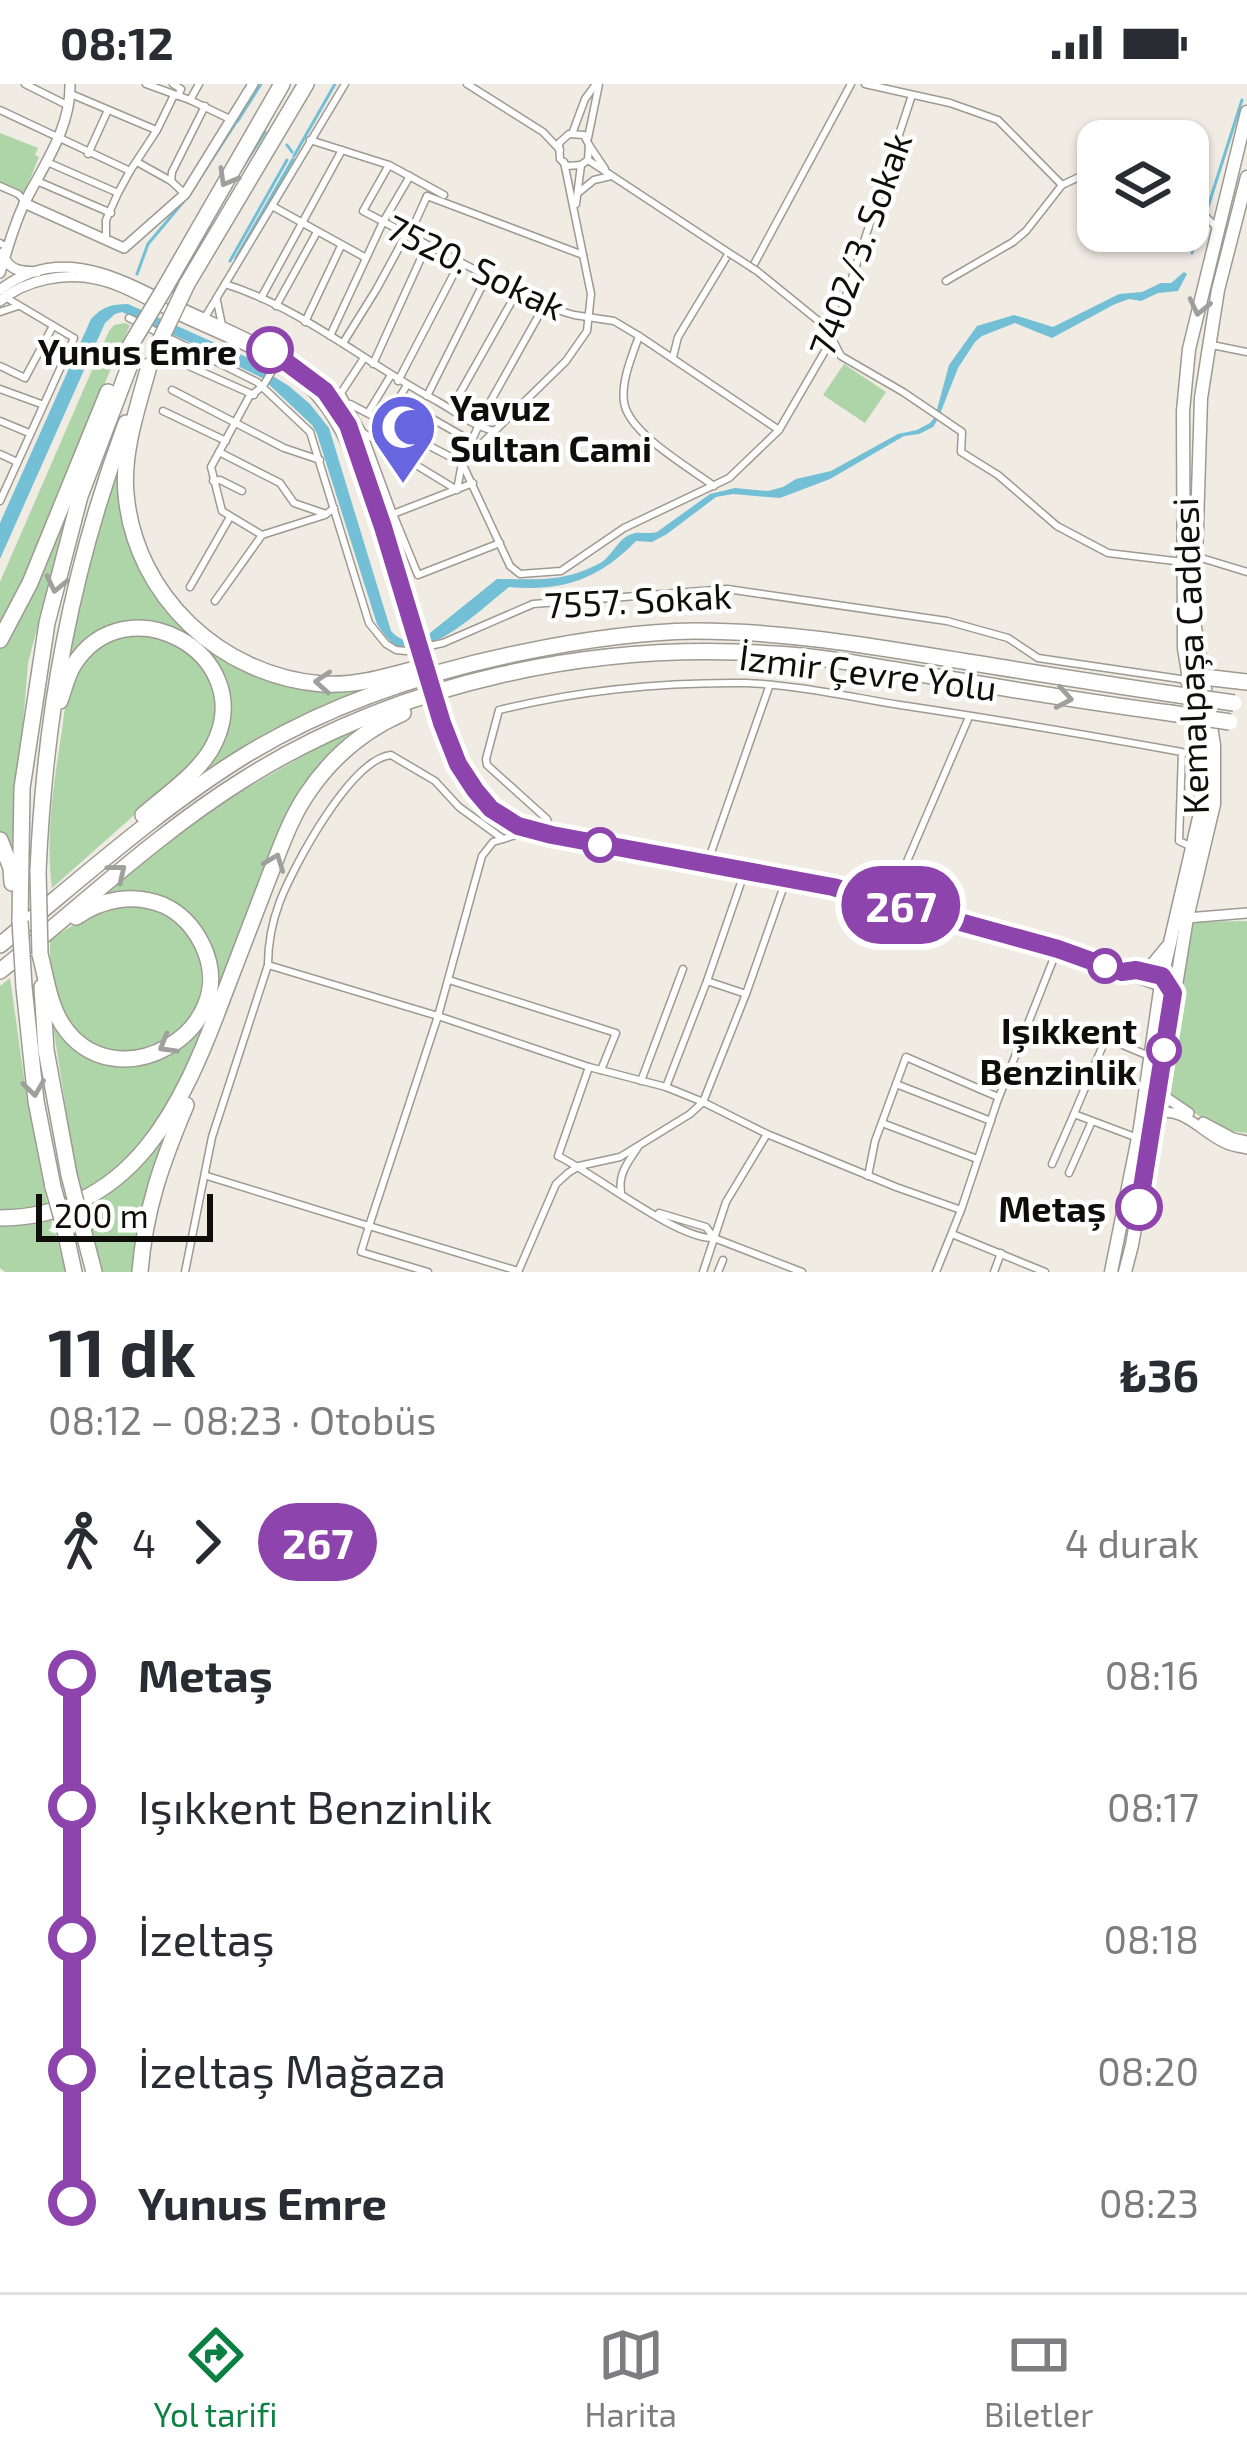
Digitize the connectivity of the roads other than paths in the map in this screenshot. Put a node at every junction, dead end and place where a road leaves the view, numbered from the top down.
1 (25, 84) edge
2 (146, 84) edge
3 (173, 84) edge
4 (199, 84) edge
5 (253, 84) edge
6 (282, 84) edge
7 (306, 84) edge
8 (345, 84) edge
9 (467, 84) edge
10 (598, 84) edge
11 (851, 84) edge
12 (865, 84) edge
13 (479, 87) edge
14 (71, 89) edge
15 (913, 95) junction
16 (176, 96) junction
17 (190, 100) junction
18 (68, 106) junction
19 (205, 106) junction
20 (0, 110) edge
21 (108, 110) junction
22 (1247, 112) edge
23 (232, 120) junction
24 (157, 130) junction
25 (543, 132) junction
26 (570, 135) junction
27 (58, 140) junction
28 (310, 140) junction
29 (588, 143) junction
30 (342, 150) junction
31 (560, 150) junction
32 (88, 154) junction
33 (47, 162) junction
34 (137, 162) junction
35 (564, 162) junction
36 (584, 163) junction
37 (388, 165) junction
38 (130, 171) junction
39 (410, 176) junction
40 (611, 176) junction
41 (1247, 177) edge
42 (1077, 178) edge
43 (37, 181) junction
44 (171, 181) junction
45 (1062, 185) junction
46 (0, 186) edge
47 (429, 192) junction
48 (118, 193) junction
49 (578, 193) junction
50 (185, 194) junction
51 (444, 195) dead end
52 (25, 202) junction
53 (272, 206) junction
54 (575, 207) junction
55 (111, 213) junction
56 (1209, 219) edge
57 (383, 222) junction
58 (302, 223) junction
59 (1218, 229) junction
60 (317, 232) junction
61 (407, 235) junction
62 (106, 239) junction
63 (427, 245) junction
64 (341, 246) junction
65 (729, 253) junction
66 (583, 254) junction
67 (2, 257) edge
68 (366, 258) junction
69 (460, 262) junction
70 (752, 268) junction
71 (37, 272) junction
72 (234, 272) junction
73 (487, 276) junction
74 (946, 280) dead end
75 (223, 288) junction
76 (6, 291) edge
77 (252, 292) junction
78 (517, 292) junction
79 (261, 298) junction
80 (162, 300) junction
81 (214, 302) junction
82 (18, 305) junction
83 (276, 306) junction
84 (544, 306) junction
85 (0, 312) edge
86 (190, 313) junction
87 (129, 318) dead end
88 (590, 318) junction
89 (304, 322) junction
90 (203, 323) junction
91 (53, 326) junction
92 (224, 328) junction
93 (330, 336) junction
94 (638, 336) junction
95 (832, 339) junction
96 (343, 344) junction
97 (1208, 344) junction
98 (130, 352) junction
99 (1247, 352) edge
100 (673, 357) junction
101 (364, 358) junction
102 (182, 363) dead end
103 (276, 363) junction
104 (373, 364) junction
105 (0, 366) edge
106 (149, 366) junction
107 (399, 380) junction
108 (262, 386) junction
109 (0, 388) edge
110 (172, 390) dead end
111 (254, 395) junction
112 (427, 396) junction
113 (398, 400) junction
114 (346, 402) junction
115 (43, 405) junction
116 (452, 409) junction
117 (163, 411) dead end
118 (368, 413) junction
119 (0, 421) edge
120 (388, 422) junction
121 (235, 424) junction
122 (478, 426) junction
123 (779, 430) junction
124 (495, 431) junction
125 (362, 432) junction
126 (29, 433) junction
127 (226, 441) junction
128 (471, 441) junction
129 (220, 452) junction
130 (0, 454) edge
131 (320, 460) junction
132 (17, 462) junction
133 (463, 464) junction
134 (213, 481) junction
135 (473, 483) junction
136 (714, 486) junction
137 (457, 490) junction
138 (2, 491) edge
139 (242, 491) dead end
140 (0, 501) edge
141 (330, 511) junction
142 (393, 514) junction
143 (230, 517) junction
144 (262, 535) junction
145 (500, 543) junction
146 (1189, 560) junction
147 (1247, 572) edge
148 (190, 586) dead end
149 (215, 601) dead end
150 (602, 636) junction
151 (0, 640) edge
152 (615, 658) junction
153 (1196, 679) junction
154 (1247, 682) edge
155 (770, 686) junction
156 (1240, 704) edge
157 (969, 716) junction
158 (1239, 723) edge
159 (49, 732) junction
160 (533, 830) junction
161 (552, 835) junction
162 (502, 839) junction
163 (0, 840) edge
164 (1192, 847) junction
165 (706, 864) junction
166 (745, 870) junction
167 (787, 877) junction
168 (60, 896) junction
169 (890, 902) junction
170 (1247, 913) edge
171 (1187, 918) junction
172 (27, 920) junction
173 (0, 942) edge
174 (1170, 942) junction
175 (1058, 949) junction
176 (34, 951) junction
177 (268, 965) junction
178 (683, 969) dead end
179 (1136, 970) junction
180 (0, 971) edge
181 (233, 972) junction
182 (1122, 972) junction
183 (449, 980) junction
184 (707, 981) junction
185 (1167, 983) junction
186 (746, 994) junction
187 (438, 1016) junction
188 (1154, 1024) junction
189 (1149, 1057) junction
190 (589, 1067) junction
191 (601, 1070) junction
192 (641, 1081) junction
193 (896, 1084) junction
194 (666, 1088) junction
195 (1157, 1092) junction
196 (1000, 1097) junction
197 (703, 1102) junction
198 (1074, 1114) junction
199 (1155, 1114) junction
200 (991, 1121) junction
201 (1093, 1121) junction
202 (882, 1123) junction
203 (1139, 1133) junction
204 (766, 1134) junction
205 (642, 1142) junction
206 (1247, 1145) edge
207 (977, 1159) junction
208 (1052, 1164) dead end
209 (579, 1166) junction
210 (1069, 1173) dead end
211 (206, 1176) junction
212 (868, 1176) junction
213 (621, 1192) junction
214 (961, 1210) junction
215 (0, 1218) edge
216 (368, 1226) junction
217 (952, 1234) junction
218 (714, 1238) junction
219 (1002, 1252) junction
220 (723, 1260) dead end
221 (776, 1262) junction
222 (74, 1272) edge
223 (94, 1272) edge
224 (140, 1272) edge
225 (185, 1272) edge
226 (428, 1272) edge
227 (519, 1272) edge
228 (703, 1272) edge
229 (718, 1272) edge
230 (772, 1272) edge
231 (802, 1272) edge
232 (936, 1272) edge
233 (994, 1272) edge
234 (1045, 1272) edge
235 (1111, 1272) edge
236 (1125, 1272) edge

1 - 18 street
2 - 16 street
3 - 16 street
4 - 17 street
5 - 23 main road
6 -> 80 highway
7 - 106 highway, bridge
8 - 28 street
9 - 13 street
10 - 26 street
10 - 29 street
11 - 70 street
12 - 15 street
13 - 25 street
14 - 18 main road
14 - 21 street
15 - 45 street
15 - 95 street, 7402/3. Sokak
16 - 17 street
16 - 24 street
17 - 19 street
18 - 27 main road
19 - 23 street
19 - 44 street
20 - 27 street
21 - 24 street
21 - 32 street
22 - 59 main road, Kemalpaşa Caddesi
23 - 50 main road
24 - 34 street
25 - 26 street
25 - 31 street
26 - 29 street
26 - 31 street
27 - 32 street
27 - 33 main road
28 - 30 street
28 - 53 street
29 - 36 street
29 - 40 street
30 - 37 street
30 - 58 street
31 - 35 street
32 - 38 street
33 - 43 main road
33 - 48 street
34 - 38 street
34 - 44 street
35 - 36 street
35 - 54 street
36 - 40 street
36 - 49 street
37 - 39 street
37 - 57 street, 7520. Sokak
38 - 48 street
39 - 47 street
39 - 57 street
40 - 49 street
40 - 65 street
41 - 97 main road, Kemalpaşa Caddesi
42 - 45 street
43 - 52 main road
43 - 55 street
44 - 50 street
45 - 74 street
46 - 52 street
47 - 51 street
47 - 61 street
47 - 66 street
48 - 55 street
49 - 54 street
50 - 62 main road
52 - 62 main road
52 - 67 main road
53 - 58 street
53 - 72 street
54 - 66 street
55 - 62 street
56 - 59 street
57 - 61 street, 7520. Sokak
57 - 68 street
58 - 60 street
58 - 79 street
59 -> 146 main road, Kemalpaşa Caddesi
60 - 64 street
60 - 83 street
61 - 63 street, 7520. Sokak
61 - 96 street
63 - 69 street, 7520. Sokak
63 - 104 street
64 - 68 street
64 - 89 street
65 - 70 street, bridge
65 - 100 street
66 - 88 street
67 - 71 main road
67 - 76 main road
68 - 93 street
69 - 73 street, 7520. Sokak
69 - 107 street
70 - 95 street, bridge
71 - 76 main road
71 - 80 main road
72 - 75 street
72 - 77 street
73 - 78 street, 7520. Sokak
73 - 112 street
75 - 77 street
75 - 81 street
76 - 80 main road
76 - 82 street
77 - 79 street
78 - 84 street, 7520. Sokak
78 - 116 street
79 - 83 street
80 - 86 main road
80 - 90 main road
80 - 98 highway, bridge
81 - 86 street
81 - 90 street
81 - 92 street
82 - 85 street
82 - 91 street
83 - 89 street
84 - 88 street, 7520. Sokak
84 - 122 street
86 - 90 main road
87 - 108 street, 7557. Sokak
88 - 94 street, 7520. Sokak
88 - 124 street
89 - 93 street
90 - 92 main road
90 - 103 main road
91 - 105 street
91 - 115 street
92 - 103 main road
93 - 96 street
94 - 100 street, 7520. Sokak
94 - 136 street
95 - 123 street, 7402/3. Sokak
95 - 146 street, bridge
96 - 101 street
97 - 99 street
97 - 146 main road, Kemalpaşa Caddesi
98 - 151 highway
98 -> 172 highway
100 - 123 street, 7520. Sokak
101 - 104 street
101 - 114 street
102 - 111 street
103 - 108 street
103 - 160 main road, bridge
104 - 107 street
150 -> 106 highway
106 - 159 highway
107 - 112 street
107 - 113 street
107 - 118 street
108 - 111 street
108 - 131 street, 7557. Sokak
109 - 115 street
110 - 121 street
111 - 121 street
112 - 116 street
113 - 120 street
113 - 128 street
114 - 118 street
114 - 125 street
115 - 126 street
116 - 122 street
117 - 127 street
118 - 120 street
119 - 126 street
120 - 133 street
121 - 127 street
121 - 131 street
122 - 124 street
122 - 128 street
123 - 136 street, 7402/3. Sokak
124 - 133 street
125 - 137 street
125 - 142 street
126 - 132 street
127 - 129 street
128 - 133 street
129 - 134 street
129 - 141 street
130 - 132 street
131 - 141 street, 7557. Sokak
132 - 138 street
133 - 135 street
133 - 137 street
134 - 139 street
134 - 143 street
135 - 137 street
135 - 145 street
136 - 145 street, 7402/3. Sokak
137 - 142 street
138 - 140 street
141 - 144 street
141 - 153 street, 7557. Sokak
142 - 145 street
143 - 144 street
143 - 148 street
144 - 149 street
146 - 147 street
146 - 153 main road, Kemalpaşa Caddesi
150 - 156 highway, İzmir Çevre Yolu, bridge
150 - 168 highway, İzmir Çevre Yolu
152 -> 158 highway, İzmir Çevre Yolu, bridge
176 -> 152 highway, İzmir Çevre Yolu
181 -> 152 highway
153 - 154 highway
153 - 164 main road, Kemalpaşa Caddesi
153 - 171 main road, Kemalpaşa Caddesi
155 - 157 street
155 - 161 street
155 - 165 street
157 - 164 street
157 - 169 street
159 - 168 highway
159 - 176 highway, bridge
160 - 161 main road
160 - 162 street
161 - 165 main road
162 - 177 street
162 - 183 street
163 - 172 highway
164 - 174 main road, Kemalpaşa Caddesi
165 - 166 main road
166 - 167 main road
166 - 184 street
167 - 169 main road
167 - 186 street
168 - 172 highway, İzmir Çevre Yolu
169 - 175 main road
170 - 171 main road
171 - 185 main road, Kemalpaşa Caddesi
172 - 173 highway, İzmir Çevre Yolu
172 -> 222 highway, bridge
174 - 179 main road
174 - 185 main road, Kemalpaşa Caddesi
175 - 182 main road
175 - 196 street
176 -> 176 highway
176 - 180 highway, İzmir Çevre Yolu
176 - 223 highway, bridge
177 - 187 street
177 - 211 street
178 - 192 street
179 - 182 main road
179 - 185 main road
181 - 215 highway
181 - 224 highway
182 - 185 main road
182 - 188 main road
183 - 187 street
183 - 191 street
184 - 186 street
184 - 194 street
185 - 188 main road, Kemalpaşa Caddesi
185 - 195 main road, Kemalpaşa Caddesi
186 - 197 street
187 - 190 street
187 - 216 street
188 - 189 main road, Kemalpaşa Caddesi
189 - 198 street
189 - 203 main road, Kemalpaşa Caddesi
190 - 191 street
190 - 209 street
191 - 192 street
192 - 194 street
193 - 196 street
193 - 200 street
193 - 202 street
194 - 197 street
195 - 199 main road, Kemalpaşa Caddesi
195 - 206 main road
196 - 200 street
197 - 204 street
197 - 205 street
198 - 201 street
198 - 208 street
199 - 203 main road
199 - 206 main road
199 - 236 main road, Kemalpaşa Caddesi
200 - 207 street
201 - 203 street
201 - 210 street
202 - 207 street
202 - 212 street
203 - 235 main road, Kemalpaşa Caddesi
204 - 212 street
204 - 218 street
205 - 209 street
205 - 213 street
207 - 214 street
209 - 213 street
209 - 227 street
211 - 216 street
211 - 225 street
212 - 214 street
213 - 218 street
214 - 217 street
216 - 226 street
216 - 227 street
217 - 219 street
217 - 232 street
218 - 221 street
218 - 228 street
219 - 233 street
219 - 234 street
220 - 229 street
221 - 230 street
221 - 231 street

